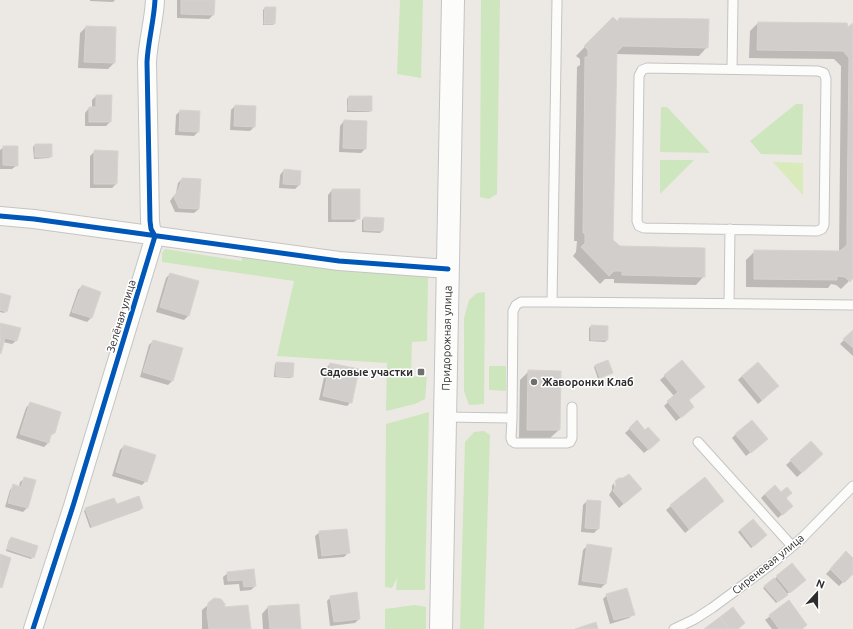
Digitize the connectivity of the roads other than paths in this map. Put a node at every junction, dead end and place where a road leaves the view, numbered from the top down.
1 (155, 0) edge
2 (452, 0) edge
3 (557, 0) edge
4 (733, 0) edge
5 (732, 69) junction
6 (0, 216) edge
7 (730, 229) junction
8 (155, 236) junction
9 (448, 269) junction
10 (552, 302) junction
11 (729, 304) junction
12 (853, 305) edge
13 (572, 407) dead end
14 (445, 417) junction
15 (512, 418) junction
16 (698, 442) dead end
17 (853, 486) edge
18 (792, 546) junction
19 (33, 629) edge
20 (441, 629) edge
21 (674, 629) edge

1 - 8 street
2 - 9 main road, Придорожная улица
3 - 10 lane
4 - 5 lane
5 - 7 lane
5 - 7 lane
6 - 8 street
7 - 11 lane
8 - 9 street
8 - 19 street, Зелёная улица
9 - 14 main road, Придорожная улица
10 - 11 lane
10 - 15 lane
11 - 12 lane
13 - 15 lane
14 - 15 lane
14 - 20 main road, Придорожная улица
16 - 18 lane
17 - 18 lane, Сиреневая улица
18 - 21 lane, Сиреневая улица

